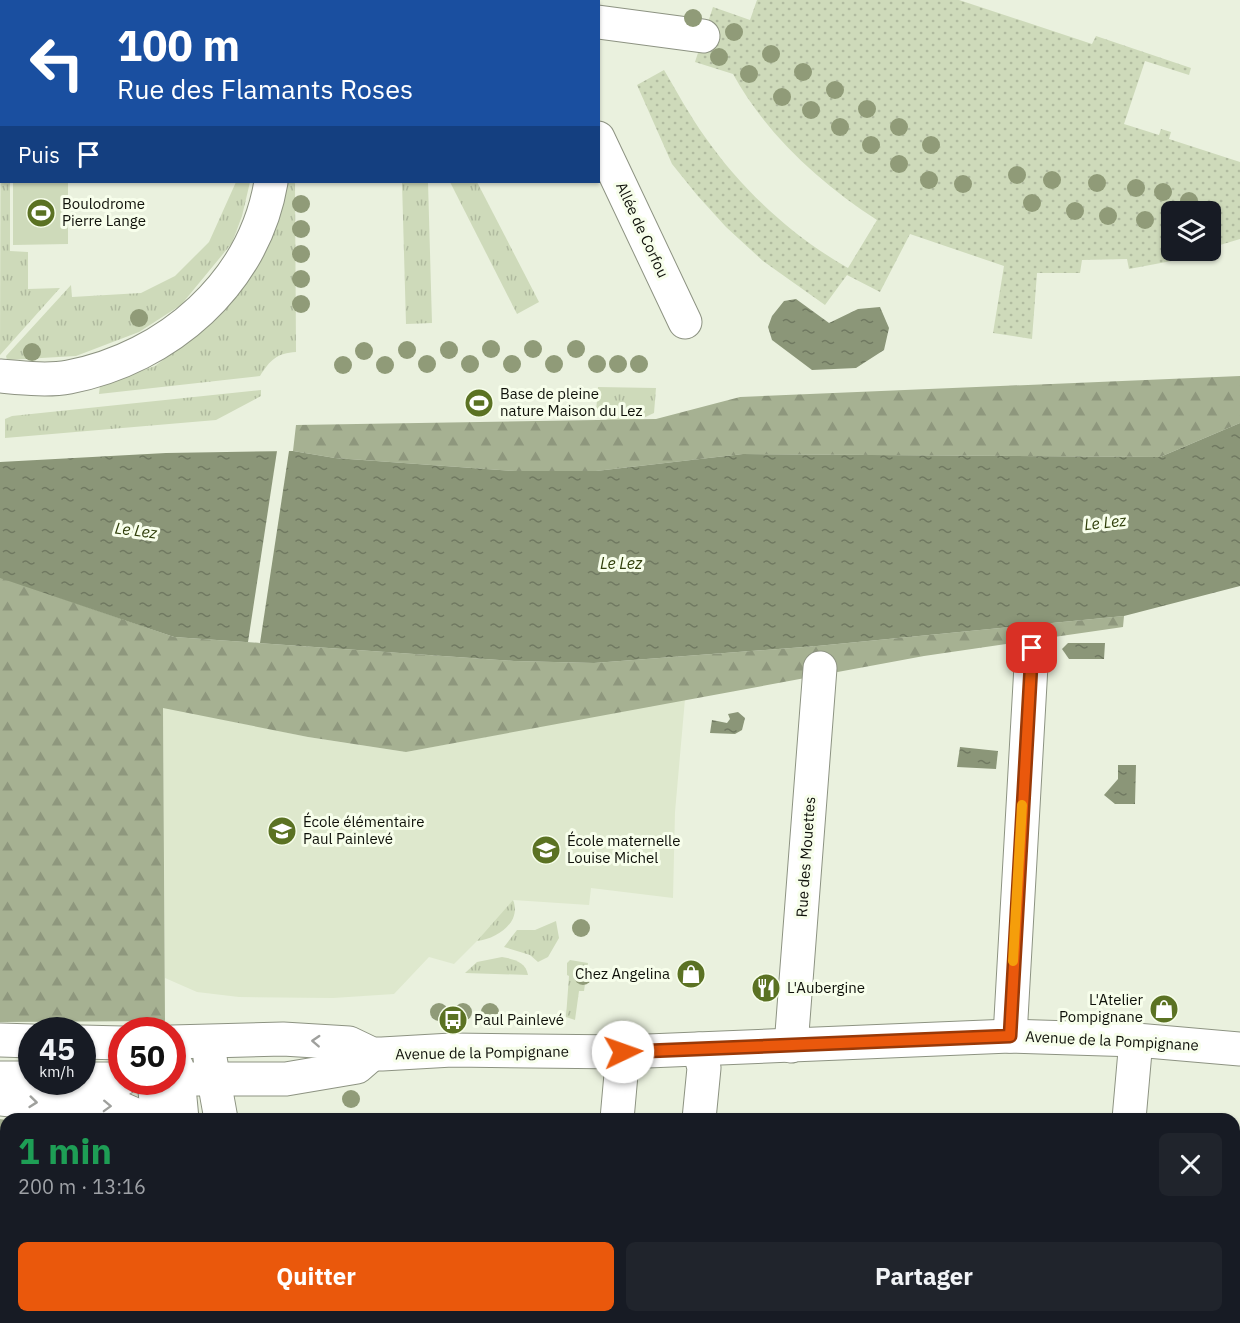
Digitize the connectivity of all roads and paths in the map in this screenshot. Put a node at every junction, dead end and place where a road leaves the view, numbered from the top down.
1 (600, 22) edge
2 (703, 36) dead end
3 (600, 142) edge
4 (272, 183) edge
5 (685, 322) dead end
6 (0, 376) edge
7 (1032, 648) dead end
8 (820, 668) dead end
9 (1010, 1036) junction
10 (0, 1040) edge
11 (1136, 1040) junction
12 (18, 1041) edge
13 (208, 1041) junction
14 (186, 1042) edge
15 (791, 1046) junction
16 (699, 1048) junction
17 (1240, 1049) edge
18 (623, 1052) junction
19 (372, 1054) junction
20 (186, 1058) edge
21 (186, 1074) edge
22 (0, 1078) edge
23 (18, 1078) edge
24 (212, 1080) junction
25 (164, 1095) edge
26 (176, 1095) edge
27 (0, 1099) edge
28 (131, 1113) edge
29 (160, 1113) edge
30 (180, 1113) edge
31 (220, 1113) edge
32 (618, 1113) edge
33 (700, 1113) edge
34 (1130, 1113) edge

1 - 2 main road
3 - 5 main road, Allée de Corfou
4 - 6 main road
7 - 9 main road
8 - 15 main road, Rue des Mouettes
9 - 11 main road, Avenue de la Pompignane
9 - 15 main road, Avenue de la Pompignane
10 - 12 main road
11 - 17 main road, Avenue de la Pompignane
11 - 34 main road
13 - 14 main road, Avenue de la Pompignane
19 -> 13 main road, Avenue de la Pompignane
13 - 20 main road, Avenue de la Pompignane
13 - 24 main road
15 - 16 main road, Avenue de la Pompignane
16 - 18 main road, Avenue de la Pompignane
16 - 33 main road
18 - 19 main road, Avenue de la Pompignane
18 - 32 main road
19 - 24 main road, Avenue de la Pompignane
21 - 24 main road, Avenue de la Pompignane
22 - 23 main road
24 - 31 main road
25 - 29 main road
26 - 30 main road
27 -> 28 main road

